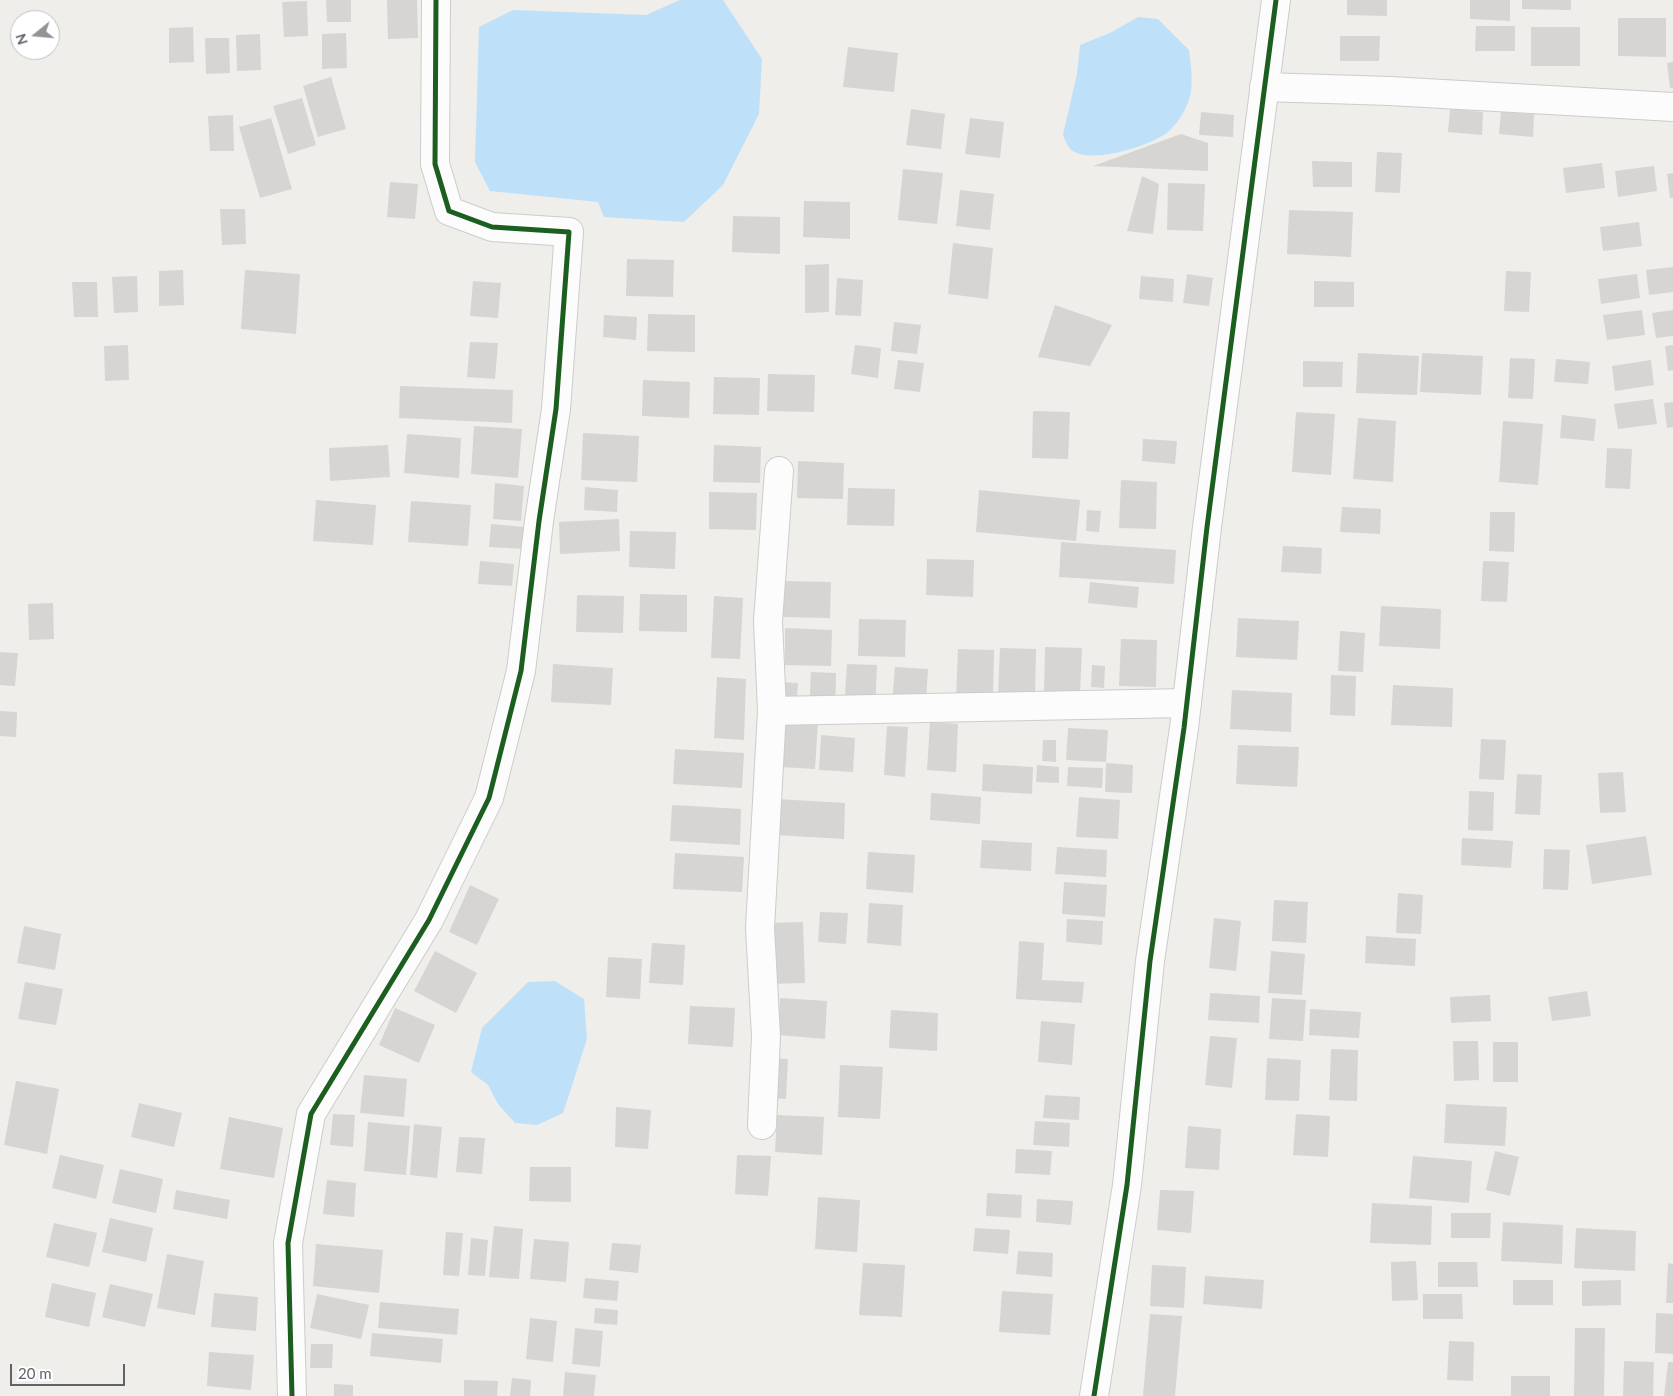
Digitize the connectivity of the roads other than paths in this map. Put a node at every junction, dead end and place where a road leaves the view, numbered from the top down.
1 (436, 0) edge
2 (1276, 0) edge
3 (1264, 87) junction
4 (1673, 107) edge
5 (779, 471) dead end
6 (1187, 703) junction
7 (772, 711) junction
8 (762, 1125) dead end
9 (292, 1396) edge
10 (1094, 1396) edge

1 - 9 street
2 - 3 street
3 - 4 street
3 - 6 street
5 - 7 street
6 - 7 street
6 - 10 street
7 - 8 street

